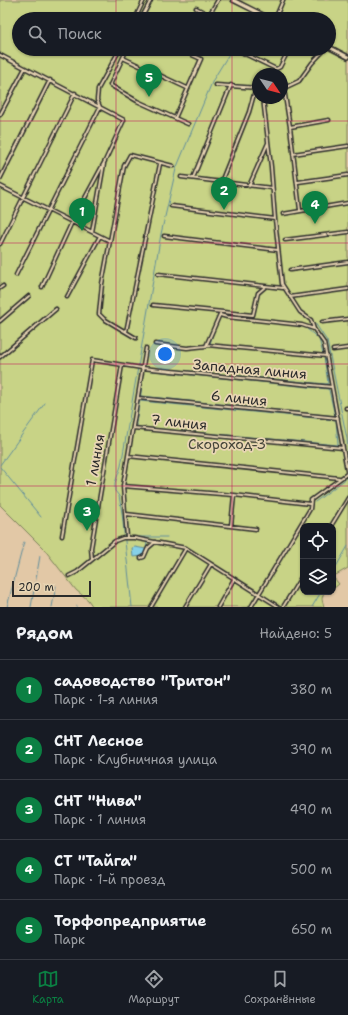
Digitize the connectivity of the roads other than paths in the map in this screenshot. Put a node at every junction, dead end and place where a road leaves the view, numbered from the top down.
1 (144, 0) edge
2 (151, 0) edge
3 (218, 0) edge
4 (233, 0) edge
5 (283, 0) edge
6 (196, 8) dead end
7 (138, 12) edge
8 (145, 12) edge
9 (203, 12) edge
10 (211, 12) edge
11 (258, 12) edge
12 (278, 12) edge
13 (336, 51) edge
14 (0, 55) edge
15 (116, 56) edge
16 (194, 56) edge
17 (249, 56) edge
18 (286, 56) edge
19 (318, 56) edge
20 (348, 57) edge
21 (123, 58) joint
22 (25, 68) junction
23 (50, 80) junction
24 (216, 85) dead end
25 (231, 85) junction
26 (288, 86) edge
27 (252, 87) edge
28 (187, 88) junction
29 (76, 93) junction
30 (252, 103) edge
31 (264, 104) edge
32 (286, 104) edge
33 (100, 108) junction
34 (0, 115) edge
35 (175, 118) junction
36 (329, 120) dead end
37 (188, 124) dead end
38 (290, 127) junction
39 (269, 142) junction
40 (348, 146) edge
41 (293, 154) junction
42 (105, 161) junction
43 (160, 164) junction
44 (174, 166) dead end
45 (348, 175) edge
46 (181, 177) dead end
47 (0, 178) edge
48 (193, 178) junction
49 (221, 182) junction
50 (298, 182) junction
51 (0, 186) edge
52 (249, 186) junction
53 (272, 188) junction
54 (22, 197) junction
55 (348, 203) edge
56 (171, 206) dead end
57 (48, 210) junction
58 (300, 210) junction
59 (283, 214) dead end
60 (275, 219) junction
61 (72, 222) junction
62 (92, 232) junction
63 (348, 232) edge
64 (100, 236) junction
65 (164, 236) dead end
66 (285, 240) dead end
67 (110, 241) junction
68 (0, 244) edge
69 (278, 250) junction
70 (348, 262) edge
71 (290, 270) dead end
72 (158, 274) dead end
73 (16, 275) dead end
74 (3, 286) dead end
75 (42, 287) dead end
76 (266, 287) junction
77 (0, 288) edge
78 (284, 288) junction
79 (348, 289) edge
80 (29, 296) dead end
81 (67, 297) dead end
82 (290, 298) junction
83 (153, 305) dead end
84 (56, 309) dead end
85 (222, 312) junction
86 (220, 314) junction
87 (348, 319) edge
88 (0, 321) edge
89 (322, 322) dead end
90 (314, 329) junction
91 (126, 332) junction
92 (136, 338) dead end
93 (155, 344) dead end
94 (207, 345) junction
95 (146, 348) dead end
96 (348, 348) edge
97 (333, 350) dead end
98 (327, 356) junction
99 (0, 357) edge
100 (122, 364) junction
101 (139, 368) junction
102 (332, 387) junction
103 (138, 398) junction
104 (338, 418) junction
105 (133, 428) junction
106 (343, 448) junction
107 (128, 456) junction
108 (348, 472) edge
109 (348, 476) edge
110 (339, 478) junction
111 (123, 486) junction
112 (234, 495) junction
113 (348, 498) edge
114 (310, 504) junction
115 (126, 514) junction
116 (333, 523) edge
117 (231, 526) junction
118 (256, 529) dead end
119 (62, 536) dead end
120 (126, 537) junction
121 (156, 542) junction
122 (186, 548) junction
123 (92, 558) junction
124 (141, 558) dead end
125 (211, 564) junction
126 (69, 576) dead end
127 (234, 579) junction
128 (300, 579) edge
129 (259, 594) junction
130 (151, 607) edge
131 (185, 607) edge
132 (218, 607) edge
133 (251, 607) edge
134 (279, 607) edge
135 (283, 607) edge

1 - 7 street
2 - 8 street
3 - 10 street
4 - 11 main road
5 - 12 street
6 - 9 street
13 - 20 main road
14 - 22 street
15 - 33 street
16 - 28 street
17 - 18 street
19 - 26 street
21 - 28 street
21 - 35 street
22 - 23 street
22 - 34 street
23 - 29 street
23 - 47 street
24 - 25 street
25 - 27 street
25 - 48 street
28 - 35 street
29 - 33 street
29 - 54 street
30 - 49 street
31 - 39 street
32 - 38 street
33 - 42 street
33 - 57 street
35 - 37 street
36 - 38 street
38 - 41 street
39 - 52 street
39 - 53 street
40 - 41 street
41 - 50 street
42 - 61 street
42 - 62 street
43 - 44 street
43 - 67 street
43 - 91 street
45 - 50 street
46 - 48 street
48 - 49 street
49 - 52 street
50 - 58 street
51 - 54 street
52 - 53 street
53 - 60 street
54 - 57 street
54 - 68 street
55 - 58 street
56 - 60 street
57 - 61 street
57 - 73 street
58 - 59 street
60 - 69 street
61 - 62 street
61 - 75 street
62 - 64 street
63 - 66 street
64 - 67 street
64 - 81 street
65 - 69 street
67 - 91 street
69 - 78 street
70 - 71 street
72 - 76 street
74 - 77 street
76 - 78 street
76 - 85 street
78 - 82 street
79 - 82 street
80 - 88 street
82 - 90 street
83 - 85 street
84 - 99 street
85 - 86 street
86 - 90 street
86 - 94 street
87 - 89 street
90 - 98 street
91 - 92 street
93 - 94 street
94 - 98 street
95 - 101 street
96 - 97 street
98 - 102 street
100 - 101 street, Западная линия
100 - 119 street, Западная линия
100 - 123 street, 1 линия
101 - 102 street, Западная линия
101 - 103 street
102 - 104 street
103 - 104 street, 6 линия
103 - 105 street
104 - 106 street
105 - 106 street, 7 линия
105 - 107 street
106 - 108 street
107 - 110 street
107 - 111 street
108 - 109 street
108 - 110 street
110 - 114 street
111 - 112 street
111 - 115 street
112 - 114 street
112 - 117 street
113 - 116 street
114 - 129 street
115 - 117 street
115 - 120 street
117 - 118 street
120 - 121 street
120 - 123 street
121 - 122 street
121 - 124 street
122 - 125 street
122 - 130 street
123 - 126 street
125 - 127 street
125 - 131 street
127 - 129 street
127 - 132 street
128 - 135 street
129 - 133 street
129 - 134 street

